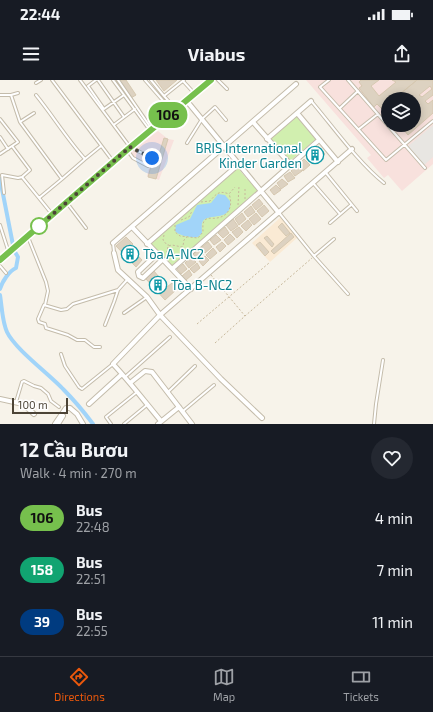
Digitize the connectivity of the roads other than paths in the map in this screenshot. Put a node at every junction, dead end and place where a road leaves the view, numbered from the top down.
1 (41, 80) edge
2 (52, 80) edge
3 (80, 80) edge
4 (97, 80) edge
5 (113, 80) edge
6 (118, 80) edge
7 (145, 80) edge
8 (150, 80) edge
9 (183, 80) edge
10 (211, 80) edge
11 (218, 80) edge
12 (329, 80) edge
13 (348, 80) edge
14 (36, 83) dead end
15 (296, 84) dead end
16 (227, 89) dead end
17 (358, 91) junction
18 (18, 92) dead end
19 (194, 94) junction
20 (0, 95) edge
21 (11, 95) junction
22 (36, 95) dead end
23 (124, 95) junction
24 (164, 96) junction
25 (186, 100) junction
26 (311, 101) joint
27 (113, 103) junction
28 (340, 108) junction
29 (135, 109) junction
30 (174, 110) junction
31 (34, 113) dead end
32 (297, 113) junction
33 (378, 114) junction
34 (124, 118) junction
35 (0, 119) edge
36 (202, 119) junction
37 (226, 120) dead end
38 (433, 121) edge
39 (20, 122) junction
40 (253, 122) junction
41 (115, 124) dead end
42 (151, 130) junction
43 (359, 130) junction
44 (0, 137) edge
45 (267, 139) junction
46 (319, 140) junction
47 (187, 143) dead end
48 (404, 145) junction
49 (12, 146) junction
50 (101, 146) junction
51 (224, 146) junction
52 (128, 148) junction
53 (8, 149) junction
54 (352, 149) junction
55 (0, 154) edge
56 (152, 158) dead end
57 (84, 159) junction
58 (113, 161) junction
59 (338, 162) junction
60 (239, 164) junction
61 (290, 164) junction
62 (148, 166) dead end
63 (425, 168) dead end
64 (325, 172) junction
65 (22, 176) junction
66 (62, 179) junction
67 (313, 183) junction
68 (384, 183) dead end
69 (260, 190) junction
70 (4, 193) dead end
71 (40, 198) junction
72 (66, 202) junction
73 (351, 204) junction
74 (357, 211) dead end
75 (279, 213) junction
76 (52, 214) junction
77 (340, 214) junction
78 (330, 223) dead end
79 (0, 225) edge
80 (132, 227) junction
81 (86, 228) dead end
82 (28, 236) junction
83 (334, 239) dead end
84 (113, 243) joint
85 (147, 244) junction
86 (9, 252) junction
87 (114, 254) joint
88 (157, 254) junction
89 (314, 256) junction
90 (0, 260) edge
91 (164, 260) junction
92 (0, 266) edge
93 (172, 269) junction
94 (6, 273) dead end
95 (139, 276) junction
96 (128, 279) junction
97 (132, 283) junction
98 (191, 289) junction
99 (118, 290) junction
100 (348, 294) dead end
101 (147, 297) junction
102 (45, 305) junction
103 (124, 313) dead end
104 (160, 315) junction
105 (105, 325) dead end
106 (170, 336) dead end
107 (100, 347) dead end
108 (61, 354) dead end
109 (383, 360) dead end
110 (113, 364) junction
111 (195, 366) dead end
112 (124, 376) junction
113 (130, 383) junction
114 (214, 386) dead end
115 (137, 392) junction
116 (168, 392) junction
117 (0, 399) edge
118 (16, 402) junction
119 (89, 404) dead end
120 (147, 405) junction
121 (59, 407) dead end
122 (179, 407) junction
123 (70, 408) junction
124 (183, 411) junction
125 (34, 414) dead end
126 (262, 418) dead end
127 (159, 422) edge
128 (190, 423) edge
129 (55, 424) edge
130 (58, 424) edge
131 (83, 424) edge
132 (111, 424) edge
133 (124, 424) edge
134 (374, 424) edge

1 - 14 lane
2 - 50 lane
3 - 52 lane
4 - 27 lane
4 - 27 lane
5 - 23 lane
6 - 42 lane
7 - 30 lane
8 - 24 lane
9 - 19 lane
9 - 24 lane
10 - 19 main road
11 - 16 lane
12 - 28 lane
13 - 17 lane
15 - 40 street
17 - 28 lane
17 - 33 lane
18 - 21 lane
19 - 25 main road
20 - 21 lane
21 - 39 lane
22 - 57 lane
23 - 27 lane
23 - 29 lane
24 - 30 lane
25 - 30 main road
25 - 36 street
26 - 32 street
26 - 54 lane
27 - 34 lane
28 - 43 lane
29 - 34 lane
29 - 42 lane
30 - 42 main road
31 - 39 lane
32 - 45 street
32 - 46 street
33 - 43 lane
33 - 48 lane
34 - 41 lane
35 - 49 lane
36 - 37 lane
36 - 47 lane
36 - 51 street
38 - 48 lane
39 - 66 lane
40 - 45 street
40 - 51 street
42 - 52 main road
43 - 48 lane
44 - 53 lane
45 - 61 street
46 - 59 street
46 - 61 street
48 - 63 lane
49 - 53 lane
49 - 65 lane
50 - 57 lane
50 - 58 lane
51 - 60 street
51 - 80 street
52 - 56 lane
52 - 58 main road
52 - 62 lane
53 - 55 lane
54 - 59 street
54 - 68 lane
57 - 66 lane
58 - 72 main road
59 - 64 street
60 - 69 street
60 - 85 street
61 - 69 street
64 - 67 street
64 - 73 lane
65 - 70 lane
65 - 71 lane
66 - 71 lane
67 - 75 street
67 - 77 lane
69 - 75 street
69 - 93 street
71 - 76 lane
72 - 76 main road
72 - 81 lane
73 - 74 lane
73 - 77 lane
75 - 89 lane
75 - 98 street
76 - 82 main road
77 - 78 lane
79 - 86 lane
80 - 84 street
80 - 85 street
82 - 86 main road
82 - 102 lane
83 - 89 lane
84 - 87 lane
85 - 88 street
86 - 90 main road
87 - 96 street
88 - 91 street
88 - 95 street
89 - 100 lane
91 - 93 street
91 - 95 street
92 - 94 lane
93 - 98 street
95 - 97 street
96 - 97 street
96 - 99 lane
97 - 101 street
98 - 104 street
99 - 102 lane
99 - 105 lane
101 - 103 lane
101 - 104 street
102 - 107 lane
104 - 110 street
104 - 126 street
106 - 112 lane
108 - 110 lane
109 - 134 lane
110 - 112 street
111 - 116 lane
112 - 113 street
112 - 119 street
113 - 115 street
113 - 116 street
114 - 124 lane
115 - 120 street
115 - 132 lane
116 - 122 street
117 - 118 street
118 - 121 lane
118 - 125 street
120 - 127 street
120 - 133 lane
122 - 124 street
122 - 127 street
123 - 129 street
123 - 130 street
123 - 131 street
124 - 128 street

